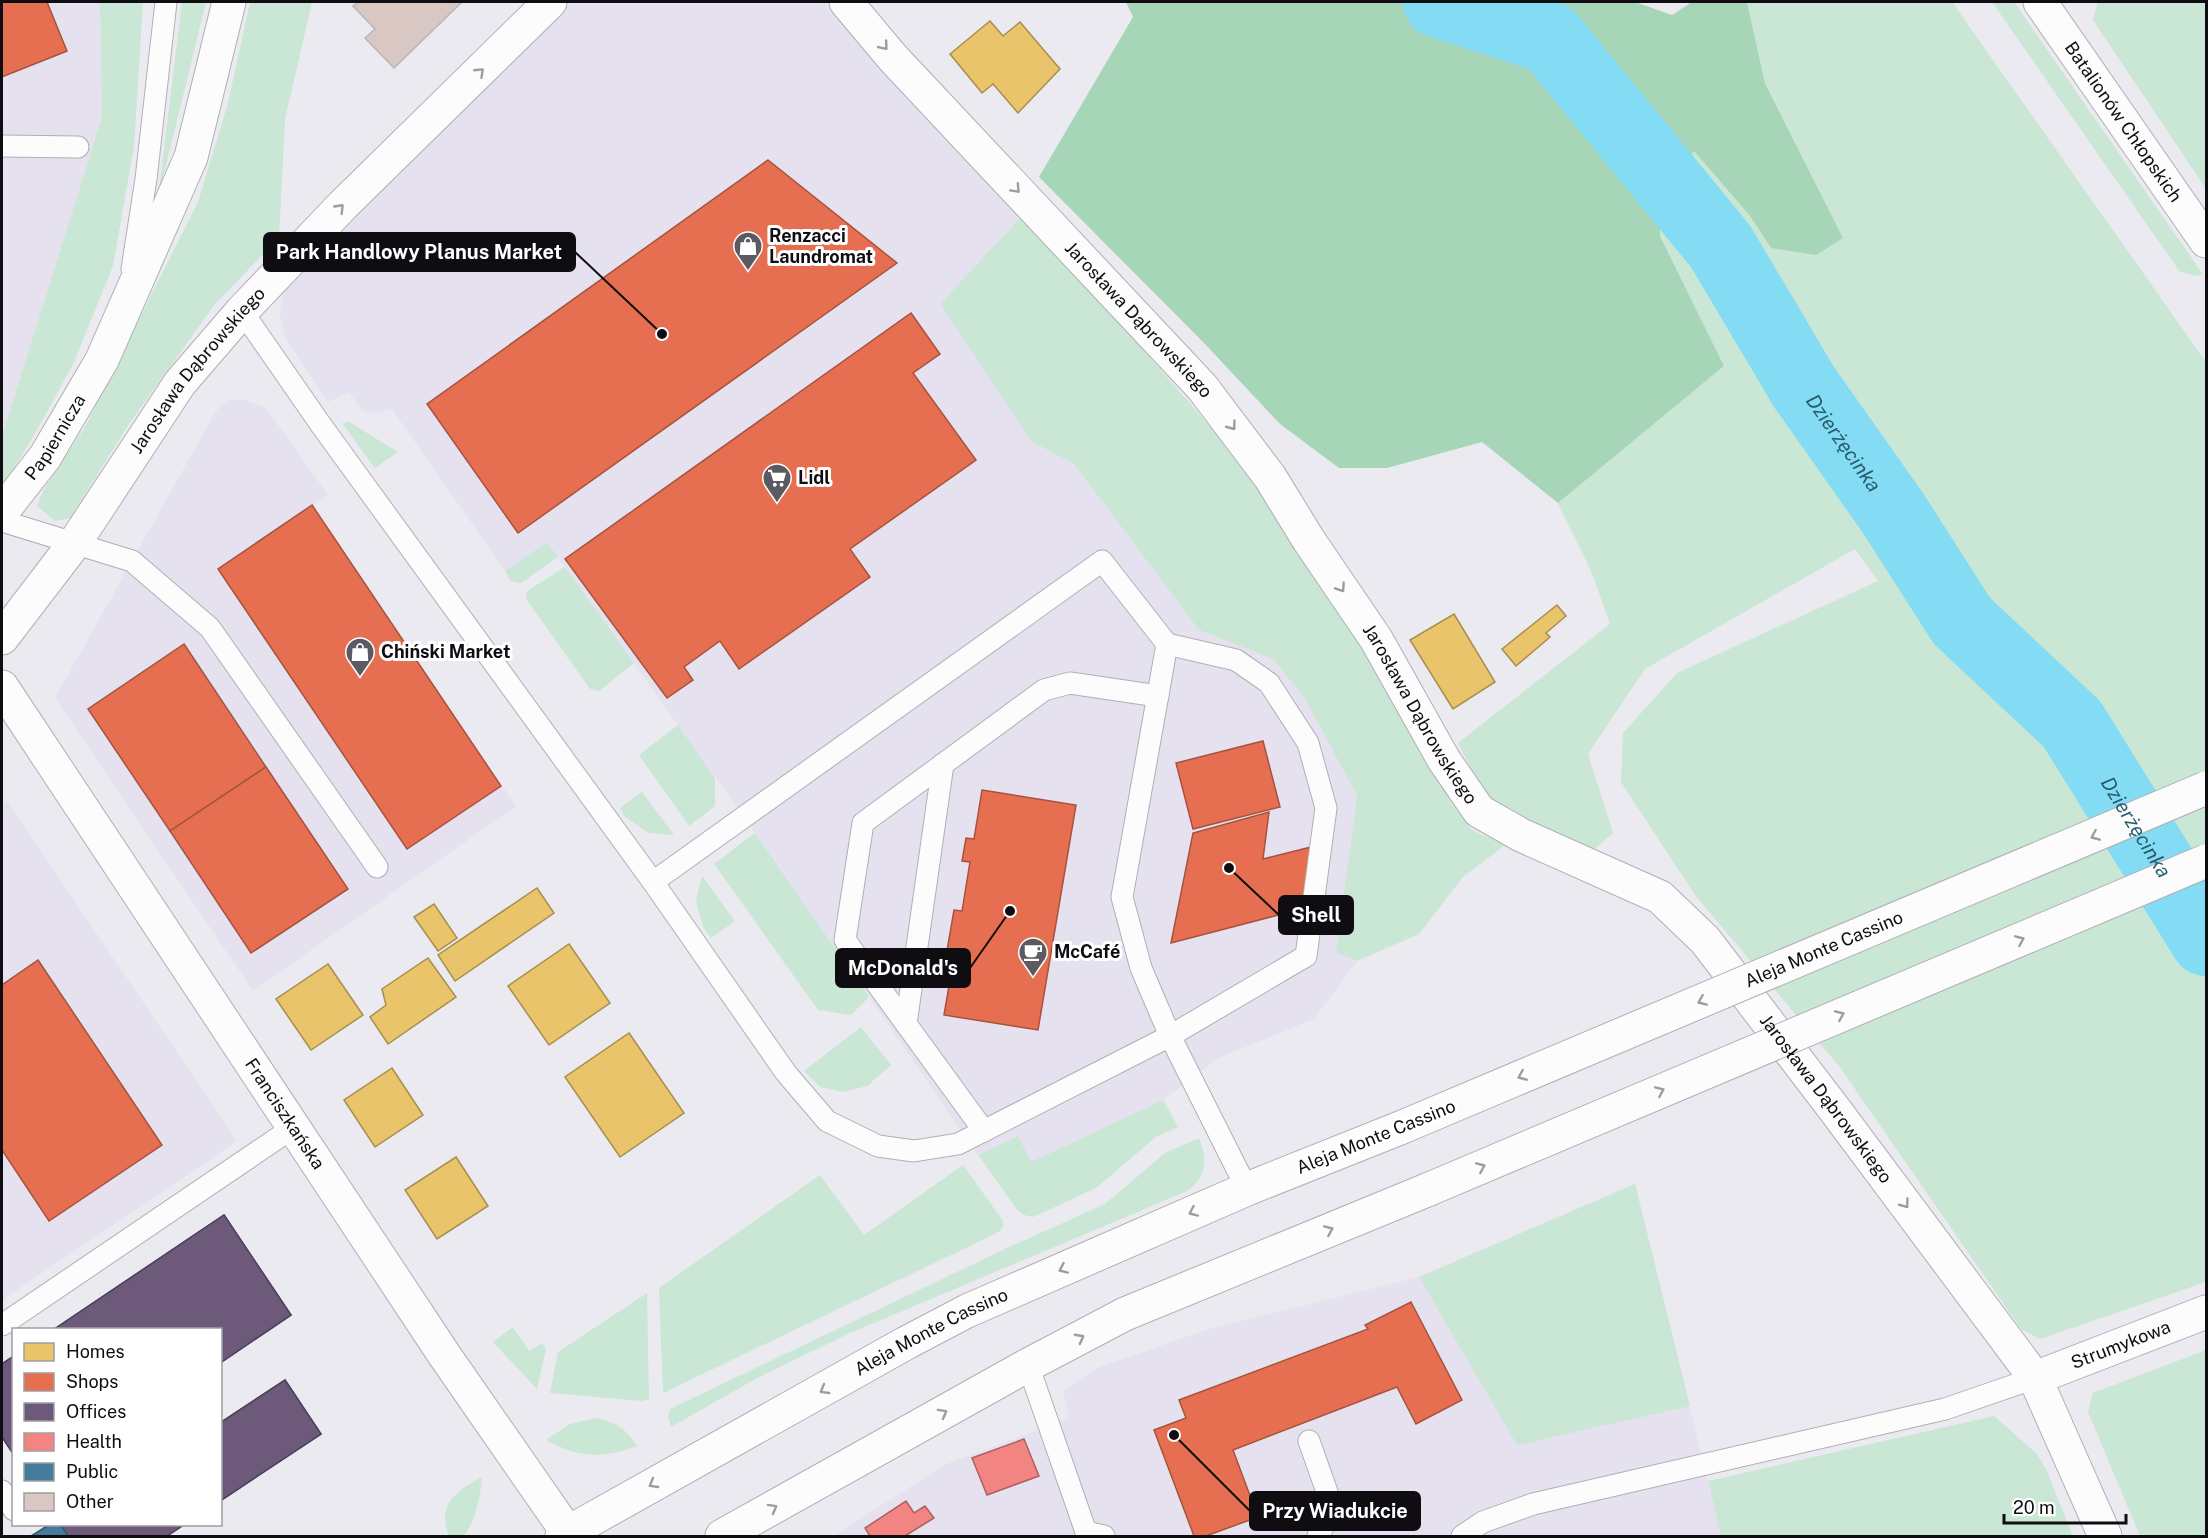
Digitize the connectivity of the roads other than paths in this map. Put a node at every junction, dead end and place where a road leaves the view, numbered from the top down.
1 (166, 2) edge
2 (229, 2) edge
3 (550, 2) edge
4 (846, 2) edge
5 (2040, 2) edge
6 (2, 146) edge
7 (78, 147) dead end
8 (2206, 241) edge
9 (242, 311) junction
10 (102, 360) junction
11 (2, 512) edge
12 (2, 521) edge
13 (74, 544) junction
14 (2, 638) edge
15 (1167, 644) junction
16 (2, 687) edge
17 (1158, 696) junction
18 (943, 764) junction
19 (2206, 789) edge
20 (2206, 861) edge
21 (377, 867) dead end
22 (652, 882) junction
23 (906, 1024) junction
24 (1170, 1036) junction
25 (294, 1127) junction
26 (984, 1131) junction
27 (1247, 1189) junction
28 (2206, 1312) edge
29 (2, 1325) edge
30 (1028, 1365) junction
31 (2035, 1378) junction
32 (1309, 1441) dead end
33 (2, 1491) edge
34 (12, 1507) edge
35 (567, 1535) edge
36 (1093, 1535) edge
37 (722, 1536) edge
38 (1318, 1536) edge
39 (1462, 1536) edge
40 (2105, 1536) edge

1 - 10 lane
2 - 10 street, Papiernicza
9 -> 3 street, Jarosława Dąbrowskiego
4 -> 31 street, Jarosława Dąbrowskiego
5 - 8 street, Batalionów Chłopskich
6 - 7 lane
9 - 13 street, Jarosława Dąbrowskiego
9 - 22 lane
10 - 11 street, Papiernicza
12 - 13 lane
13 - 14 street, Jarosława Dąbrowskiego
13 - 21 lane
15 - 17 lane
15 - 22 lane
15 - 24 lane
16 - 25 street, Franciszkańska
17 - 18 lane
17 - 24 lane
18 - 23 lane
18 - 23 lane
19 -> 27 street, Aleja Monte Cassino, bridge
30 -> 20 street, bridge
22 - 26 lane
23 - 26 lane
24 - 26 lane
24 - 27 lane
25 - 29 lane
25 - 35 street, Franciszkańska
27 -> 35 street, Aleja Monte Cassino
28 - 31 street, Strumykowa
30 - 36 lane
37 -> 30 street
31 - 39 lane
31 - 40 street, Jarosława Dąbrowskiego
32 - 38 lane
33 - 34 lane

